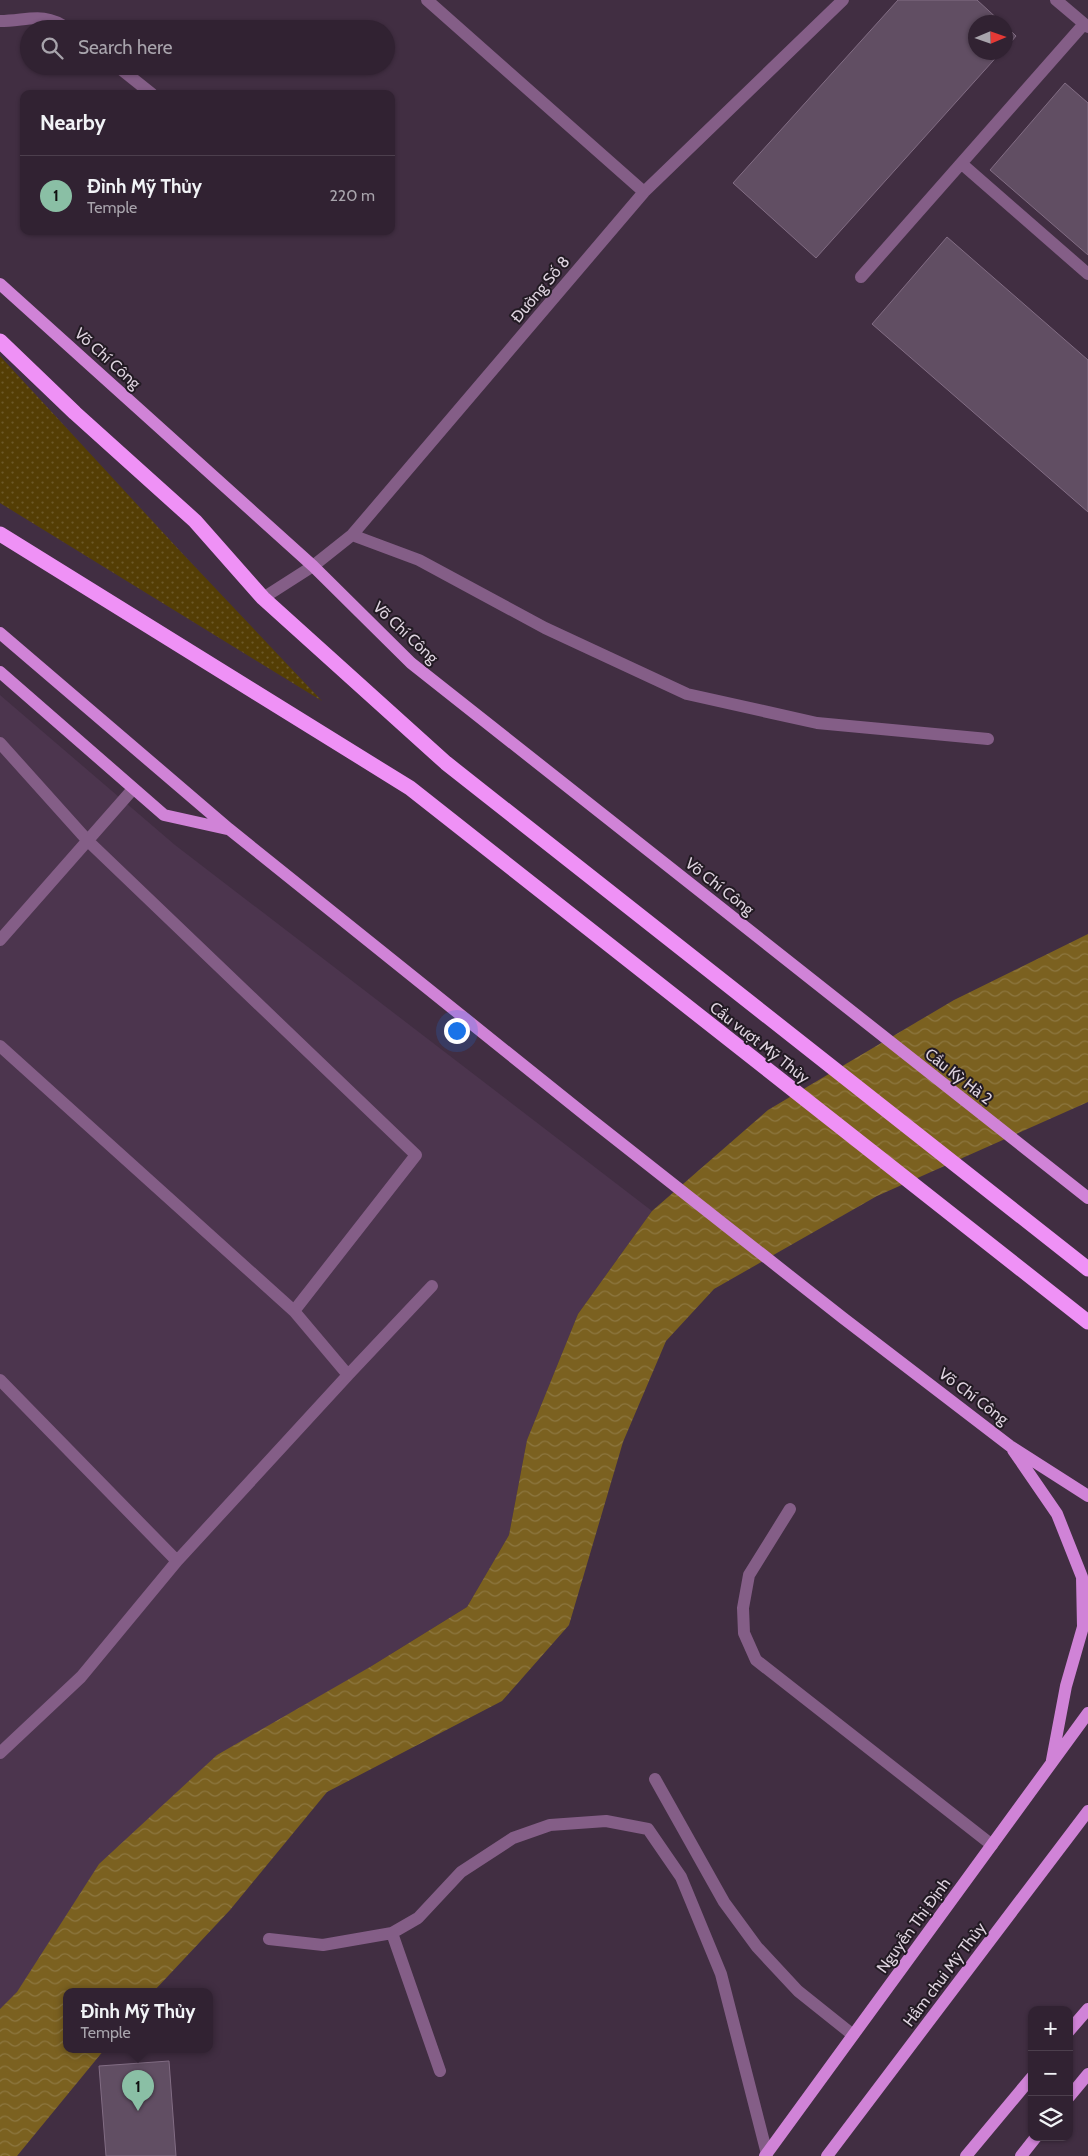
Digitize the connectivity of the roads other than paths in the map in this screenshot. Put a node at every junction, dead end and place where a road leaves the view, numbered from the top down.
1 (427, 0) edge
2 (842, 0) edge
3 (1056, 0) edge
4 (53, 20) edge
5 (0, 22) edge
6 (1086, 26) edge
7 (128, 75) edge
8 (147, 90) edge
9 (962, 164) junction
10 (644, 192) junction
11 (1088, 274) edge
12 (861, 277) dead end
13 (0, 284) edge
14 (0, 340) edge
15 (0, 534) edge
16 (352, 535) junction
17 (313, 566) junction
18 (263, 598) junction
19 (0, 633) edge
20 (0, 672) edge
21 (988, 739) dead end
22 (0, 743) edge
23 (133, 789) junction
24 (229, 829) junction
25 (88, 841) junction
26 (0, 940) edge
27 (810, 980) joint
28 (0, 1046) edge
29 (1088, 1198) edge
30 (1088, 1269) edge
31 (432, 1286) dead end
32 (294, 1311) junction
33 (1088, 1322) edge
34 (348, 1376) junction
35 (0, 1380) edge
36 (1010, 1446) junction
37 (1088, 1496) edge
38 (790, 1509) dead end
39 (177, 1561) junction
40 (1088, 1713) edge
41 (0, 1753) edge
42 (1051, 1764) junction
43 (655, 1779) dead end
44 (1088, 1811) edge
45 (992, 1845) junction
46 (392, 1933) junction
47 (269, 1940) dead end
48 (1088, 2009) edge
49 (1073, 2027) edge
50 (853, 2035) junction
51 (440, 2071) dead end
52 (1088, 2074) edge
53 (1028, 2082) edge
54 (1070, 2096) edge
55 (1033, 2141) edge
56 (766, 2155) edge
57 (827, 2156) edge
58 (966, 2156) edge
59 (1021, 2156) edge

1 - 10 street
2 - 10 street, Đường Số 8
3 - 6 street
4 - 5 street
6 - 9 street
7 - 8 street
9 - 11 street
9 - 12 street
10 - 16 street, Đường Số 8
13 - 17 main road, Võ Chí Công
14 - 18 highway
15 - 33 highway, Cầu vượt Mỹ Thủy
16 - 17 street, Đường Số 8
16 - 21 street
17 - 18 street, Đường Số 8
17 - 27 main road, Võ Chí Công
18 - 30 highway, Cầu vượt Mỹ Thủy
19 - 24 main road
20 - 23 main road
22 - 25 street
23 - 24 main road
23 - 25 street
24 - 36 main road, Võ Chí Công
25 - 26 street
25 - 32 street
27 - 29 main road, Cầu Kỳ Hà 2
28 - 32 street
31 - 34 street
32 - 34 street
34 - 39 street
35 - 39 street
36 - 37 main road, Võ Chí Công
36 - 42 main road
38 - 45 street
39 - 41 street
40 - 42 main road, Nguyễn Thị Định
42 - 45 main road, Nguyễn Thị Định
43 - 50 street
44 - 57 main road, Hầm chui Mỹ Thủy
45 - 50 main road, Nguyễn Thị Định
46 - 47 street
46 - 51 street
46 - 56 street
48 - 49 main road
50 - 56 main road, Nguyễn Thị Định
52 - 54 main road
53 - 58 main road
55 - 59 main road

